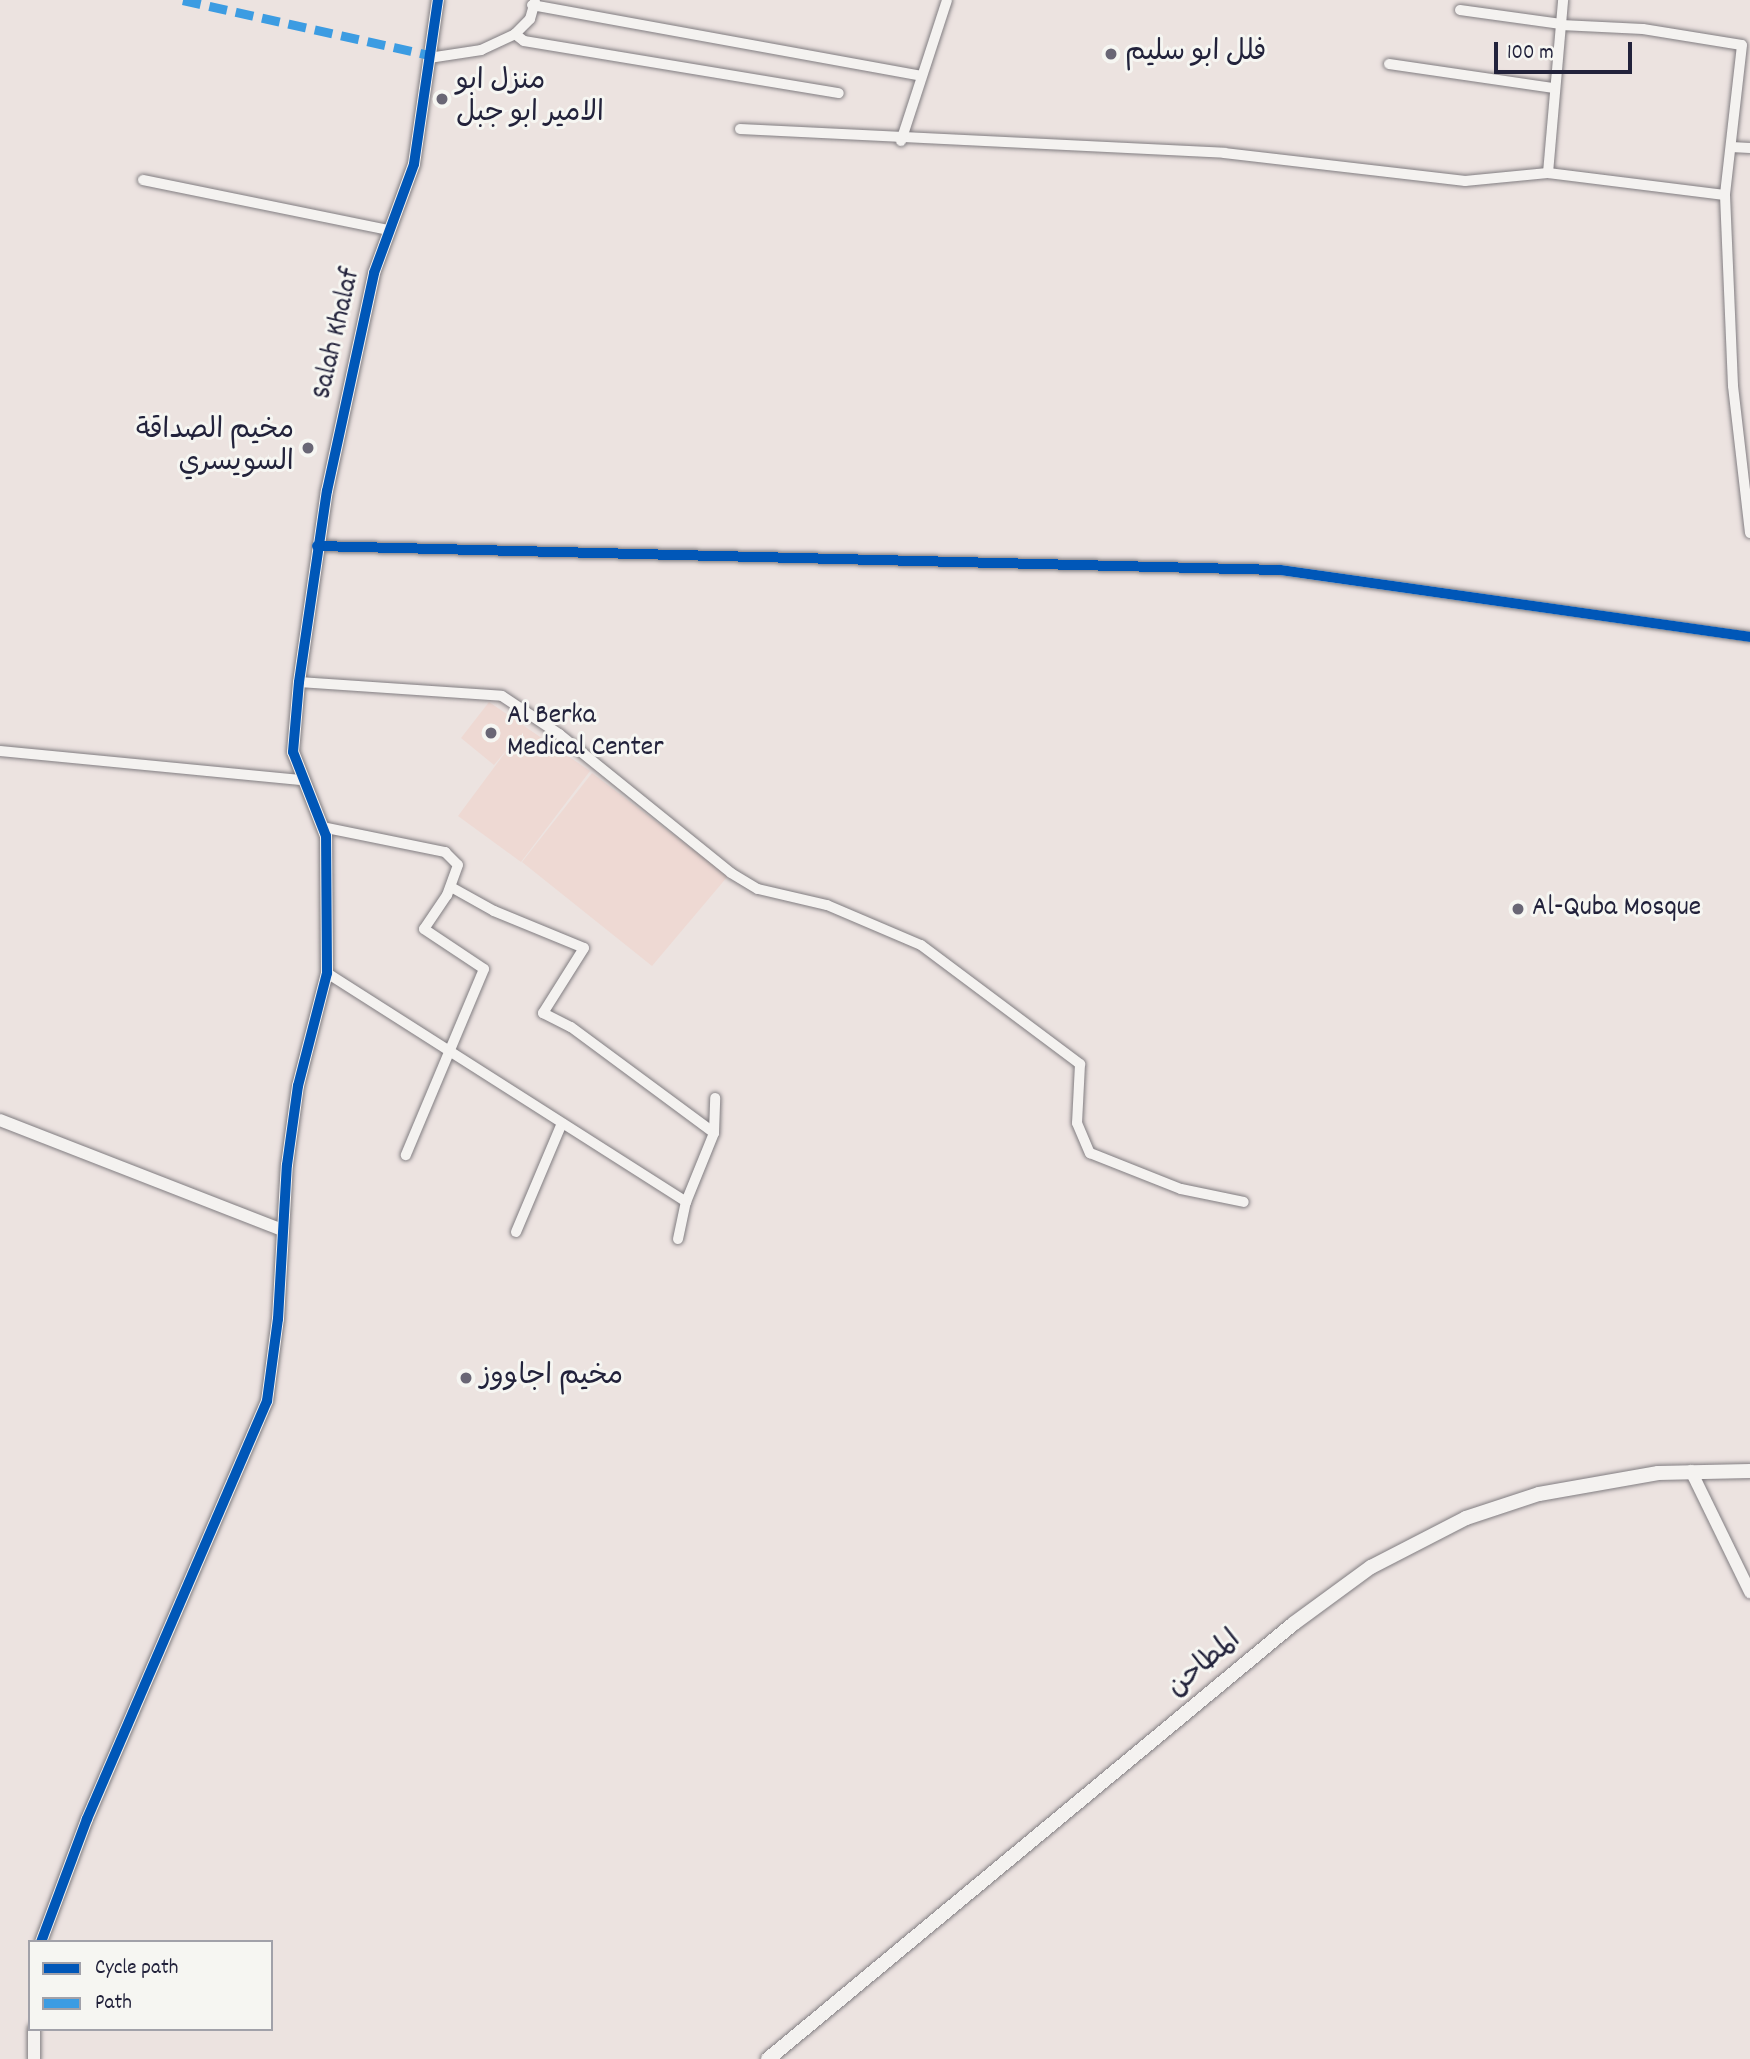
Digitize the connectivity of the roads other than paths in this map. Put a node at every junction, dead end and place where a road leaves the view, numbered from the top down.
1 (438, 0) edge
2 (947, 0) edge
3 (1563, 0) edge
4 (535, 2) edge
5 (1460, 10) dead end
6 (1561, 24) junction
7 (515, 34) junction
8 (429, 58) junction
9 (1389, 64) dead end
10 (922, 76) junction
11 (1554, 88) junction
12 (839, 93) dead end
13 (740, 130) dead end
14 (901, 141) junction
15 (1731, 147) junction
16 (1750, 148) edge
17 (1548, 173) junction
18 (142, 180) dead end
19 (1725, 195) junction
20 (389, 230) junction
21 (1750, 533) edge
22 (317, 546) junction
23 (1750, 636) edge
24 (299, 682) junction
25 (0, 751) edge
26 (301, 780) junction
27 (322, 827) junction
28 (451, 887) junction
29 (327, 972) junction
30 (452, 1048) junction
31 (715, 1098) dead end
32 (0, 1120) edge
33 (562, 1123) junction
34 (714, 1133) junction
35 (406, 1155) dead end
36 (686, 1202) junction
37 (1244, 1202) dead end
38 (280, 1229) junction
39 (516, 1232) dead end
40 (677, 1239) dead end
41 (1691, 1471) junction
42 (1750, 1471) edge
43 (1750, 1592) edge
44 (42, 1940) edge
45 (34, 2031) edge
46 (34, 2059) edge
47 (768, 2059) edge

1 - 8 street, Salah Khalaf
2 - 10 street
3 - 6 street
4 - 7 street
4 - 10 street
5 - 6 street
6 - 11 street
6 - 15 street
7 - 8 street
7 - 12 street
8 - 20 street, Salah Khalaf
9 - 11 street
10 - 14 street
11 - 17 street
13 - 14 street
14 - 17 street
15 - 16 street
15 - 19 street
17 - 19 street
18 - 20 street
19 - 21 street
20 - 22 street, Salah Khalaf
22 - 23 street
22 - 24 street, Salah Khalaf
24 - 26 street, Salah Khalaf
24 - 37 street
25 - 26 street
26 - 27 street, Salah Khalaf
27 - 28 street
27 - 29 street, Salah Khalaf
28 - 30 street
28 - 34 street
29 - 30 street
29 - 38 street, Salah Khalaf
30 - 33 street
30 - 35 street
31 - 34 street
32 - 38 street
33 - 36 street
33 - 39 street
34 - 36 street
36 - 40 street
38 - 44 street, Salah Khalaf
41 - 42 main road, المطاحن
41 - 43 street
41 - 47 main road, المطاحن
45 - 46 street

